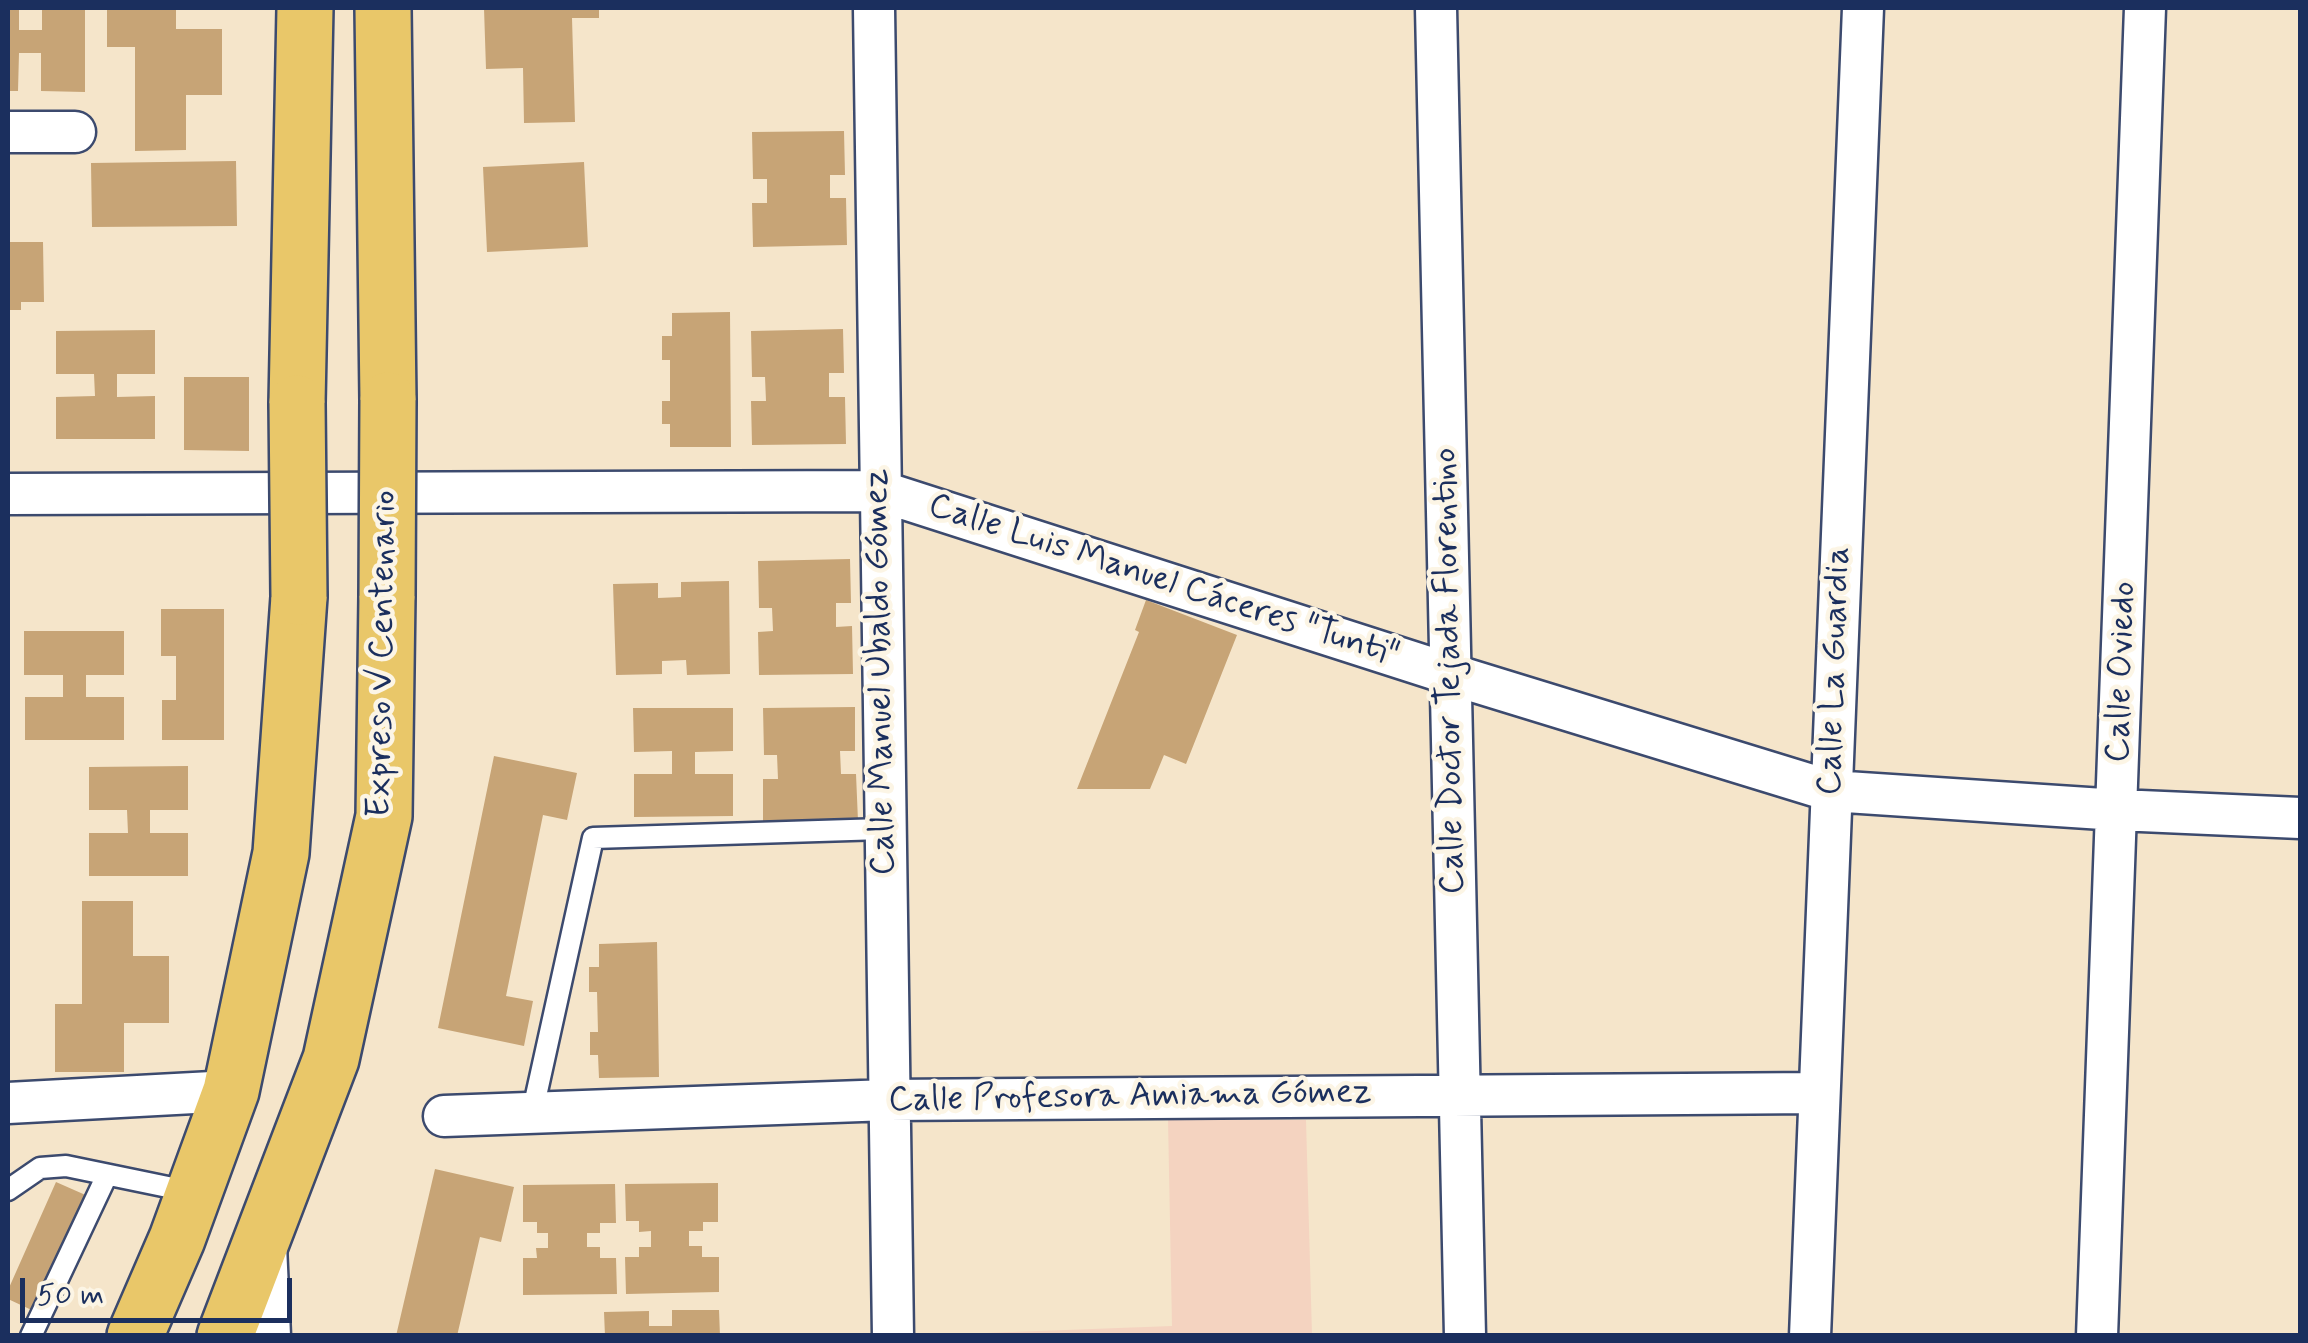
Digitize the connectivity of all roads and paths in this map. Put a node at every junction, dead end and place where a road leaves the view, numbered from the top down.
1 (306, 8) edge
2 (384, 8) edge
3 (874, 8) edge
4 (1436, 8) edge
5 (1863, 8) edge
6 (2144, 8) edge
7 (8, 132) edge
8 (75, 132) dead end
9 (880, 491) junction
10 (8, 494) edge
11 (1453, 675) junction
12 (1831, 791) junction
13 (2118, 810) junction
14 (2300, 818) edge
15 (884, 829) junction
16 (231, 1091) junction
17 (1817, 1093) junction
18 (1458, 1094) junction
19 (889, 1100) junction
20 (8, 1104) edge
21 (532, 1114) junction
22 (444, 1116) dead end
23 (107, 1175) junction
24 (8, 1190) edge
25 (194, 1193) junction
26 (266, 1232) junction
27 (30, 1336) edge
28 (136, 1336) edge
29 (225, 1336) edge
30 (270, 1336) edge
31 (892, 1336) edge
32 (1465, 1336) edge
33 (1810, 1336) edge
34 (2098, 1336) edge

1 - 16 main road, bridge
2 - 26 main road, Expreso V Centenario, bridge
3 - 9 street, Calle Manuel Ubaldo Gómez
4 - 11 street, Calle Doctor Tejada Florentino
5 - 12 street, Calle La Guardia
6 - 13 street, Calle Oviedo
7 - 8 street
9 - 10 street, Calle Luis Manuel Cáceres "Tunti"
9 - 11 street, Calle Luis Manuel Cáceres "Tunti"
9 - 15 street, Calle Manuel Ubaldo Gómez
11 - 12 street, Calle Luis Manuel Cáceres "Tunti"
11 - 18 street, Calle Doctor Tejada Florentino
12 - 13 street, Calle Luis Manuel Cáceres "Tunti"
12 - 17 street, Calle La Guardia
13 - 14 street, Calle Luis Manuel Cáceres "Tunti"
13 - 34 street, Calle Oviedo
15 - 19 street, Calle Manuel Ubaldo Gómez
15 - 21 lane
16 - 20 street
16 - 25 main road
17 - 18 street, Calle Profesora Amiama Gómez
17 - 33 street, Calle La Guardia
18 - 19 street, Calle Profesora Amiama Gómez
18 - 32 street, Calle Doctor Tejada Florentino
19 - 21 street, Calle Profesora Amiama Gómez
19 - 31 street, Calle Manuel Ubaldo Gómez
21 - 22 street, Calle Profesora Amiama Gómez
23 - 24 lane
23 - 25 lane
23 - 27 lane
25 - 28 main road
26 - 29 main road, Expreso V Centenario
26 - 30 street

